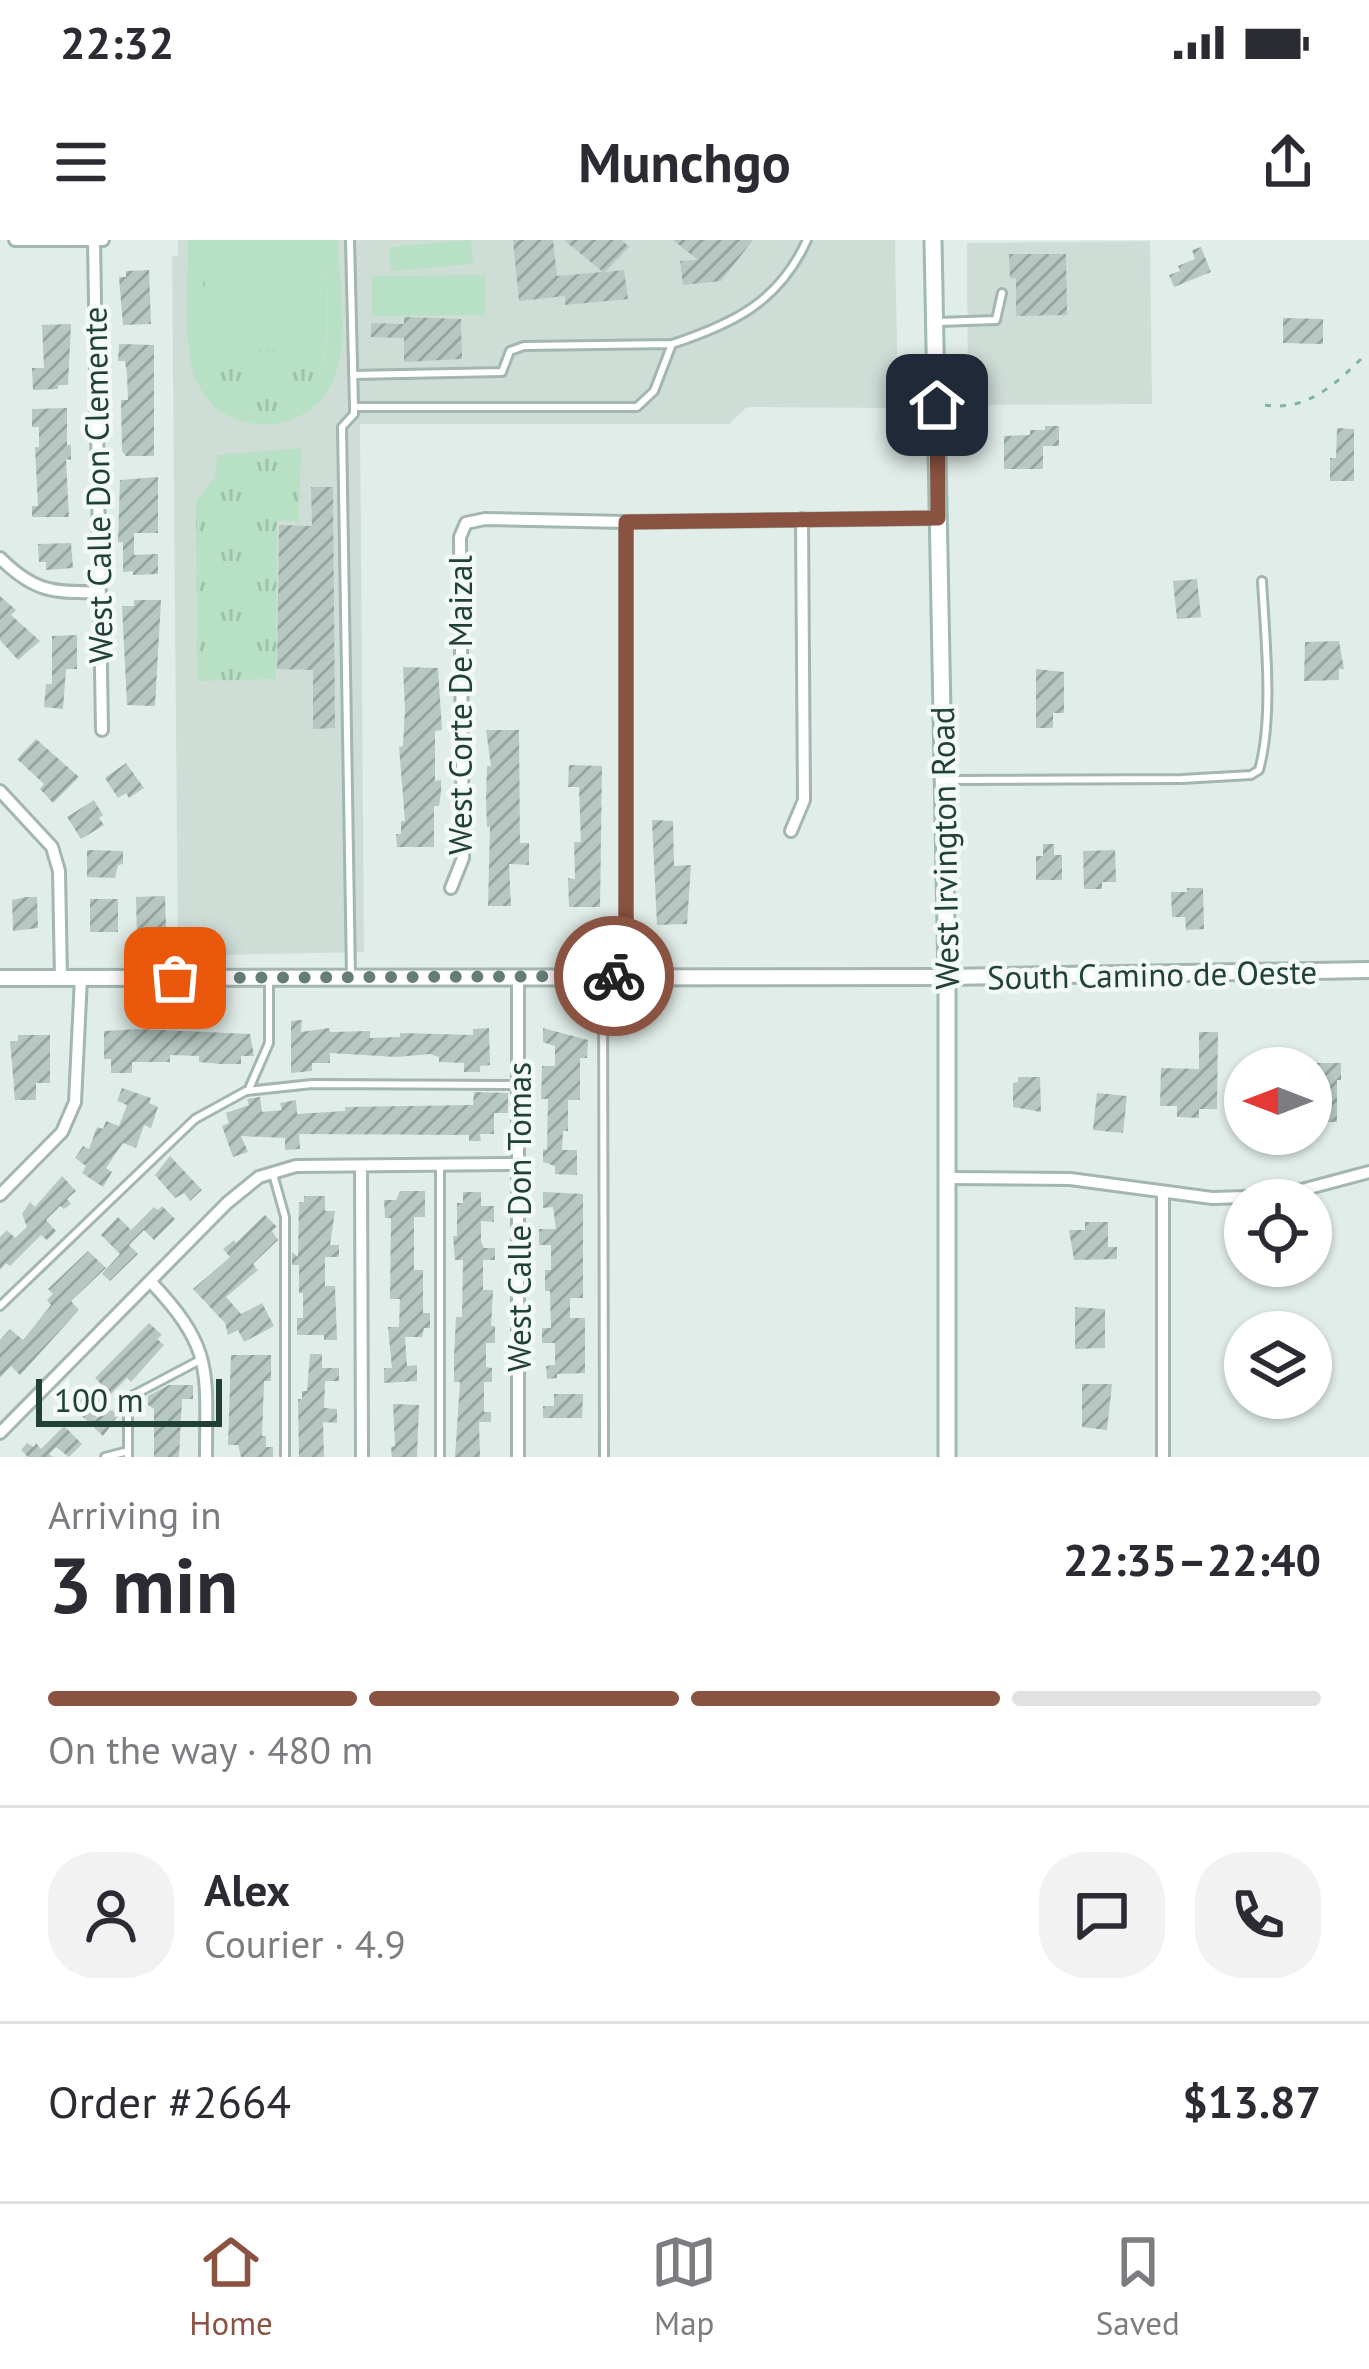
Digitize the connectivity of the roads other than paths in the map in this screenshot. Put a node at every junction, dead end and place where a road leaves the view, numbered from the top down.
1 (15, 240) edge
2 (97, 240) edge
3 (350, 240) edge
4 (807, 240) edge
5 (933, 240) edge
6 (1002, 292) dead end
7 (935, 322) junction
8 (672, 344) junction
9 (353, 375) junction
10 (354, 407) junction
11 (938, 518) junction
12 (802, 519) junction
13 (626, 522) junction
14 (0, 558) edge
15 (1262, 581) dead end
16 (98, 592) junction
17 (102, 730) dead end
18 (943, 780) junction
19 (0, 791) edge
20 (791, 831) dead end
21 (451, 888) dead end
22 (1369, 970) edge
23 (518, 976) junction
24 (603, 976) junction
25 (626, 976) junction
26 (947, 976) junction
27 (351, 977) junction
28 (0, 978) edge
29 (269, 978) junction
30 (61, 979) junction
31 (81, 979) junction
32 (518, 1085) junction
33 (248, 1091) junction
34 (518, 1164) junction
35 (440, 1165) junction
36 (361, 1166) junction
37 (1369, 1172) edge
38 (273, 1173) junction
39 (946, 1178) junction
40 (1163, 1193) junction
41 (0, 1195) edge
42 (151, 1282) junction
43 (0, 1306) edge
44 (202, 1359) junction
45 (0, 1433) edge
46 (128, 1454) edge
47 (105, 1457) edge
48 (206, 1457) edge
49 (285, 1457) edge
50 (362, 1457) edge
51 (440, 1457) edge
52 (518, 1457) edge
53 (604, 1457) edge
54 (947, 1457) edge
55 (1163, 1457) edge

1 - 2 street
2 - 16 street, West Calle Don Clemente
3 - 9 lane
4 - 8 lane
5 - 7 main road, West Irvington Road
6 - 7 lane
7 - 11 main road, West Irvington Road
8 - 9 lane
8 - 10 lane
9 - 10 lane
10 - 27 lane
11 - 12 street
11 - 18 main road, West Irvington Road
12 - 13 street
12 - 20 street
13 - 21 street, West Corte De Maizal
13 - 25 street
14 - 16 street
15 - 18 lane
16 - 17 street, West Calle Don Clemente
18 - 26 main road, West Irvington Road
19 - 30 street
22 - 26 street, South Camino de Oeste
23 - 24 street, South Camino de Oeste
23 - 27 street, South Camino de Oeste
23 - 32 street, West Calle Don Tomas
24 - 25 street, South Camino de Oeste
24 - 53 lane
25 - 26 street, South Camino de Oeste
26 - 39 main road, West Irvington Road
27 - 29 street, South Camino de Oeste
28 - 30 street, South Camino de Oeste
29 - 31 street, South Camino de Oeste
29 - 33 lane
30 - 31 street, South Camino de Oeste
31 - 41 street
32 - 33 lane
32 - 34 street, West Calle Don Tomas
33 - 43 lane
34 - 35 street
34 - 52 street, West Calle Don Tomas
35 - 36 street
35 - 51 lane
36 - 38 street
36 - 50 street
37 - 40 street
38 - 42 street
38 - 49 lane
39 - 40 street
39 - 54 main road, West Irvington Road
40 - 55 street
42 - 44 street
42 - 45 street
44 - 46 lane
44 - 48 street
46 - 47 lane

